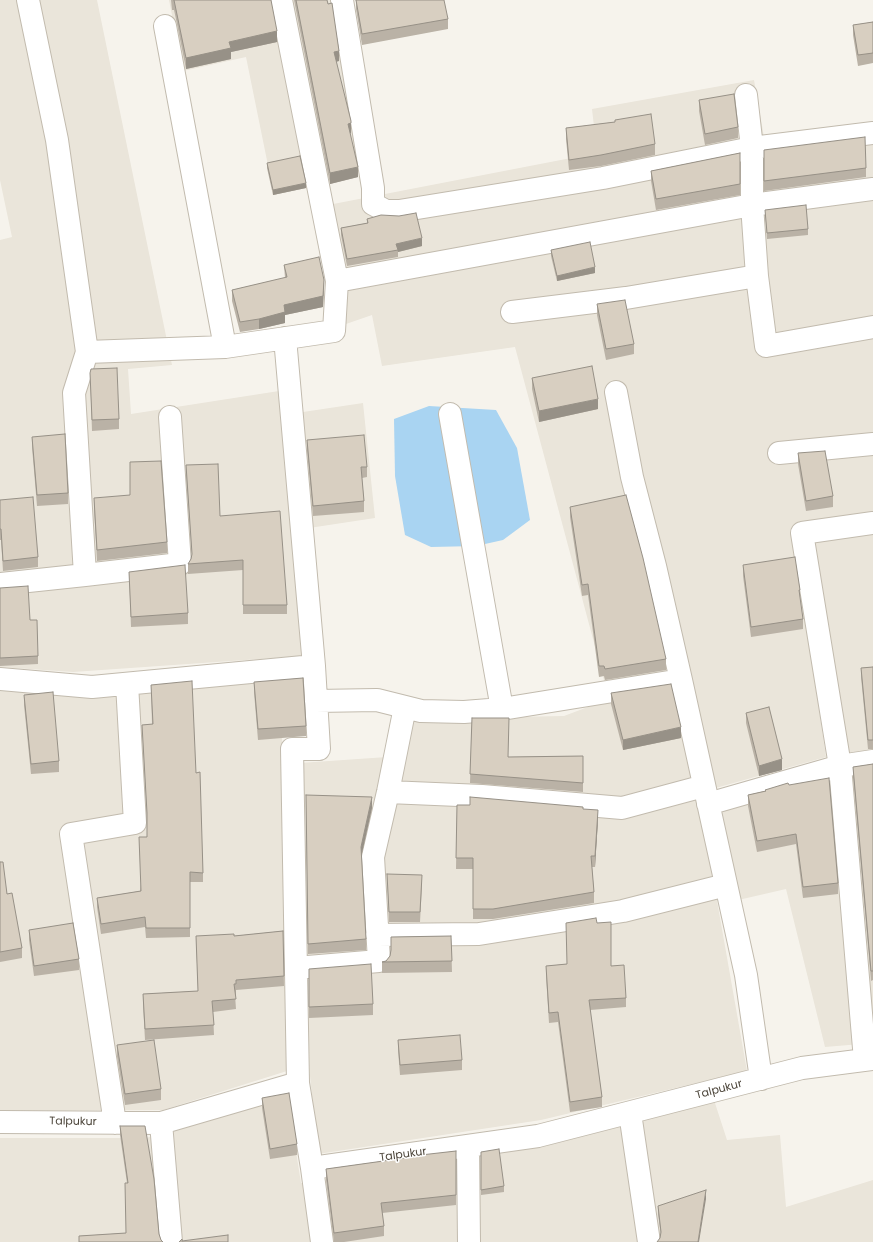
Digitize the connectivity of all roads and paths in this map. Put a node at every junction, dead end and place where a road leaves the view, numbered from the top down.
1 (28, 0) edge
2 (281, 0) edge
3 (342, 0) edge
4 (165, 26) dead end
5 (746, 94) dead end
6 (873, 133) edge
7 (752, 148) junction
8 (873, 189) edge
9 (752, 205) junction
10 (757, 276) junction
11 (337, 281) junction
12 (512, 312) dead end
13 (873, 328) edge
14 (285, 338) junction
15 (225, 346) junction
16 (87, 352) junction
17 (616, 392) dead end
18 (450, 414) dead end
19 (170, 417) dead end
20 (873, 444) edge
21 (779, 454) dead end
22 (873, 523) edge
23 (85, 575) junction
24 (0, 584) edge
25 (314, 666) junction
26 (0, 679) edge
27 (681, 680) junction
28 (127, 684) junction
29 (316, 701) junction
30 (405, 707) junction
31 (502, 709) junction
32 (873, 761) edge
33 (840, 766) junction
34 (388, 792) junction
35 (706, 795) junction
36 (726, 885) junction
37 (377, 935) junction
38 (296, 968) junction
39 (869, 1059) edge
40 (761, 1079) junction
41 (298, 1083) junction
42 (630, 1113) junction
43 (0, 1122) edge
44 (115, 1123) junction
45 (161, 1124) junction
46 (468, 1146) junction
47 (312, 1168) junction
48 (171, 1242) edge
49 (322, 1242) edge
50 (470, 1242) edge
51 (648, 1242) edge

1 - 16 street
2 - 11 street
3 - 7 street
4 - 15 street
5 - 7 street
6 - 7 street
7 - 9 street
8 - 9 street
9 - 10 street
9 - 11 street
10 - 12 street
10 - 13 street
11 - 14 street
14 - 15 street
14 - 25 street
15 - 16 street
16 - 23 street
17 - 27 street
18 - 31 street
19 - 23 street
20 - 21 street
22 - 33 street
23 - 24 street
25 - 28 street
25 - 29 street
26 - 28 street
27 - 31 street
27 - 35 street
28 - 44 street
29 - 30 street
29 - 38 street
30 - 31 street
30 - 34 street
32 - 33 street
33 - 35 street
33 - 39 street
34 - 35 street
34 - 37 street
35 - 36 street
36 - 37 street
36 - 40 street
37 - 38 street
38 - 41 street
39 - 40 street, Talpukur
40 - 42 street, Talpukur
41 - 45 street, Talpukur
41 - 47 street
42 - 46 street, Talpukur
42 - 51 street
43 - 44 street, Talpukur
44 - 45 street, Talpukur
45 - 48 street
46 - 47 street, Talpukur
46 - 50 street
47 - 49 street

